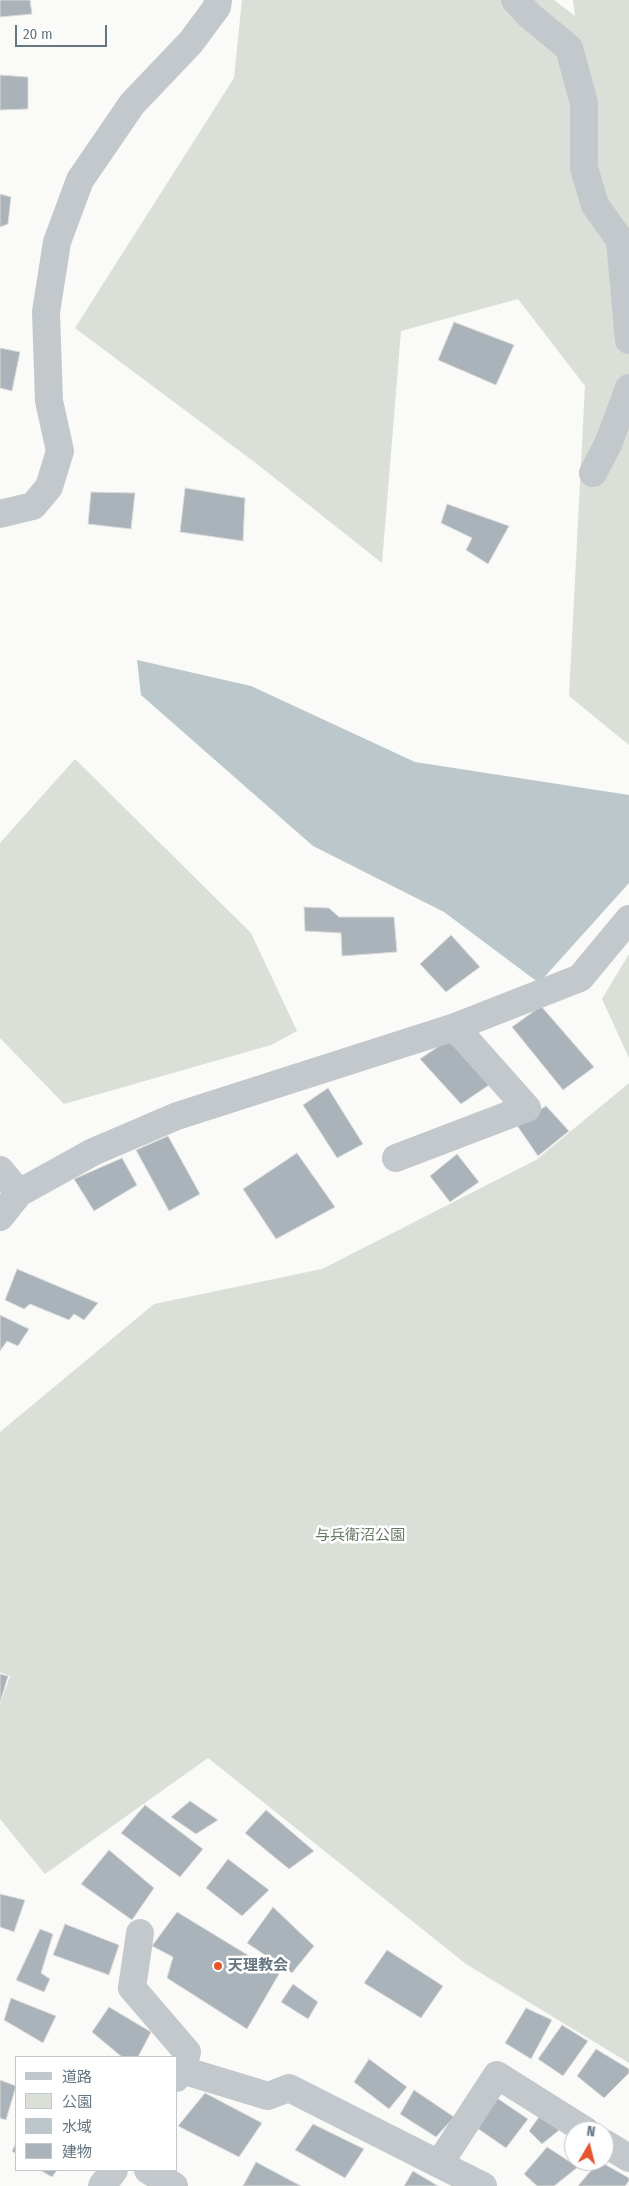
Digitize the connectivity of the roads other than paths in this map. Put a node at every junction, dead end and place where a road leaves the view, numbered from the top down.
1 (218, 0) edge
2 (515, 0) edge
3 (629, 340) edge
4 (629, 388) edge
5 (593, 473) dead end
6 (0, 514) edge
7 (629, 918) edge
8 (455, 1027) junction
9 (396, 1158) dead end
10 (0, 1170) edge
11 (19, 1193) junction
12 (0, 1217) edge
13 (140, 1933) dead end
14 (179, 2074) edge
15 (570, 2121) edge
16 (614, 2149) edge
17 (629, 2158) edge
18 (439, 2164) junction
19 (113, 2171) edge
20 (150, 2171) edge
21 (102, 2186) edge
22 (174, 2186) edge
23 (483, 2186) edge

1 - 6 street
2 - 3 street
4 - 5 street
7 - 8 street
8 - 9 street
8 - 11 street
10 - 11 street
11 - 12 street
13 - 14 street
14 - 18 street
15 - 18 street
16 - 17 street
18 - 23 street
19 - 21 street
20 - 22 street

